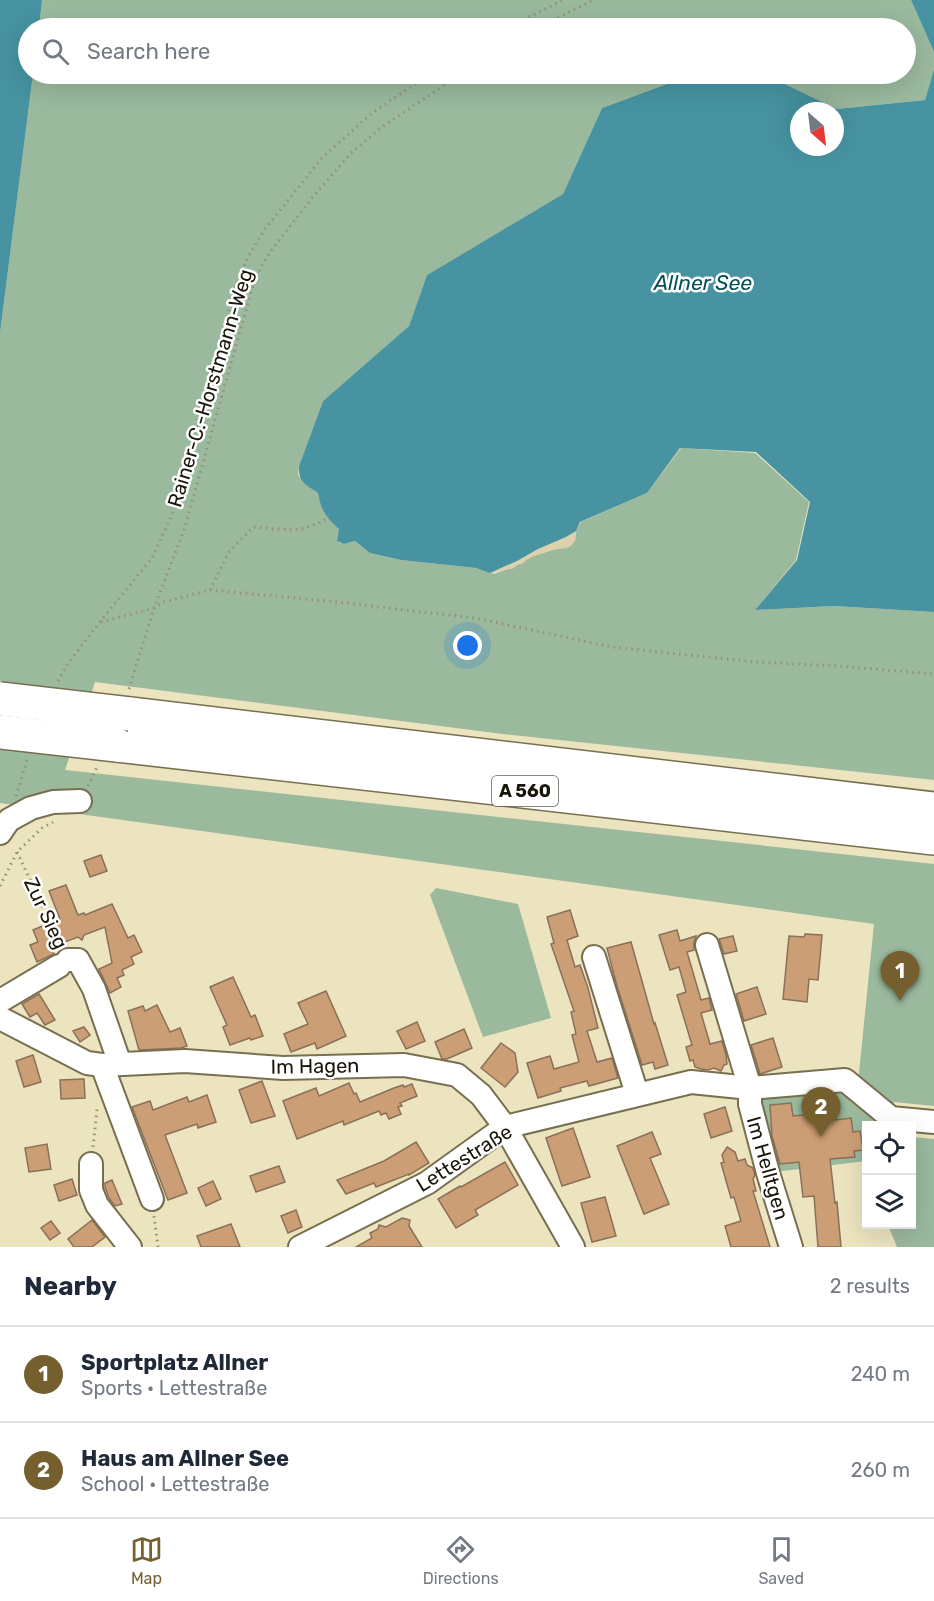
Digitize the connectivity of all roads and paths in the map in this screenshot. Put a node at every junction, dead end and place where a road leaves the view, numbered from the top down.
1 (563, 0) edge
2 (594, 0) edge
3 (527, 18) edge
4 (557, 18) edge
5 (415, 84) edge
6 (446, 84) edge
7 (327, 518) dead end
8 (210, 590) junction
9 (154, 608) junction
10 (99, 623) junction
11 (934, 674) edge
12 (132, 682) dead end
13 (58, 683) dead end
14 (0, 699) edge
15 (0, 732) edge
16 (30, 751) dead end
17 (108, 754) junction
18 (80, 801) junction
19 (934, 809) edge
20 (5, 827) edge
21 (934, 838) edge
22 (17, 852) junction
23 (0, 886) edge
24 (708, 945) dead end
25 (594, 957) dead end
26 (63, 963) junction
27 (0, 1001) edge
28 (0, 1018) edge
29 (111, 1064) junction
30 (750, 1088) junction
31 (637, 1094) junction
32 (97, 1109) dead end
33 (934, 1122) edge
34 (505, 1127) junction
35 (92, 1164) joint
36 (152, 1199) joint
37 (130, 1247) edge
38 (158, 1247) edge
39 (300, 1247) edge
40 (573, 1247) edge
41 (791, 1247) edge

1 - 3 path
2 - 4 path
5 - 10 path
6 - 9 path, Rainer-C.-Horstmann-Weg
7 - 8 path
8 - 9 path
8 - 11 path
9 - 10 path
9 - 12 path, Rainer-C.-Horstmann-Weg
10 - 13 path
14 - 19 highway, A 560, bridge
15 - 17 highway, A 560, bridge
16 - 20 path
17 - 18 path
17 - 21 highway, A 560
18 - 20 street
18 - 22 path
22 - 23 path
22 - 26 path, Zur Sieg
24 - 30 street
25 - 31 street
26 - 27 street
26 - 29 street, Zur Sieg
28 - 29 street, Im Hagen
29 - 34 street, Im Hagen
29 - 36 street
30 - 31 street, Lettestraße
30 - 33 street, Lettestraße
30 - 41 street, Im Helltgen
31 - 34 street, Lettestraße
32 - 35 path
34 - 39 street, Lettestraße
34 - 40 street, Im Hagen
35 - 37 street
36 - 38 path

